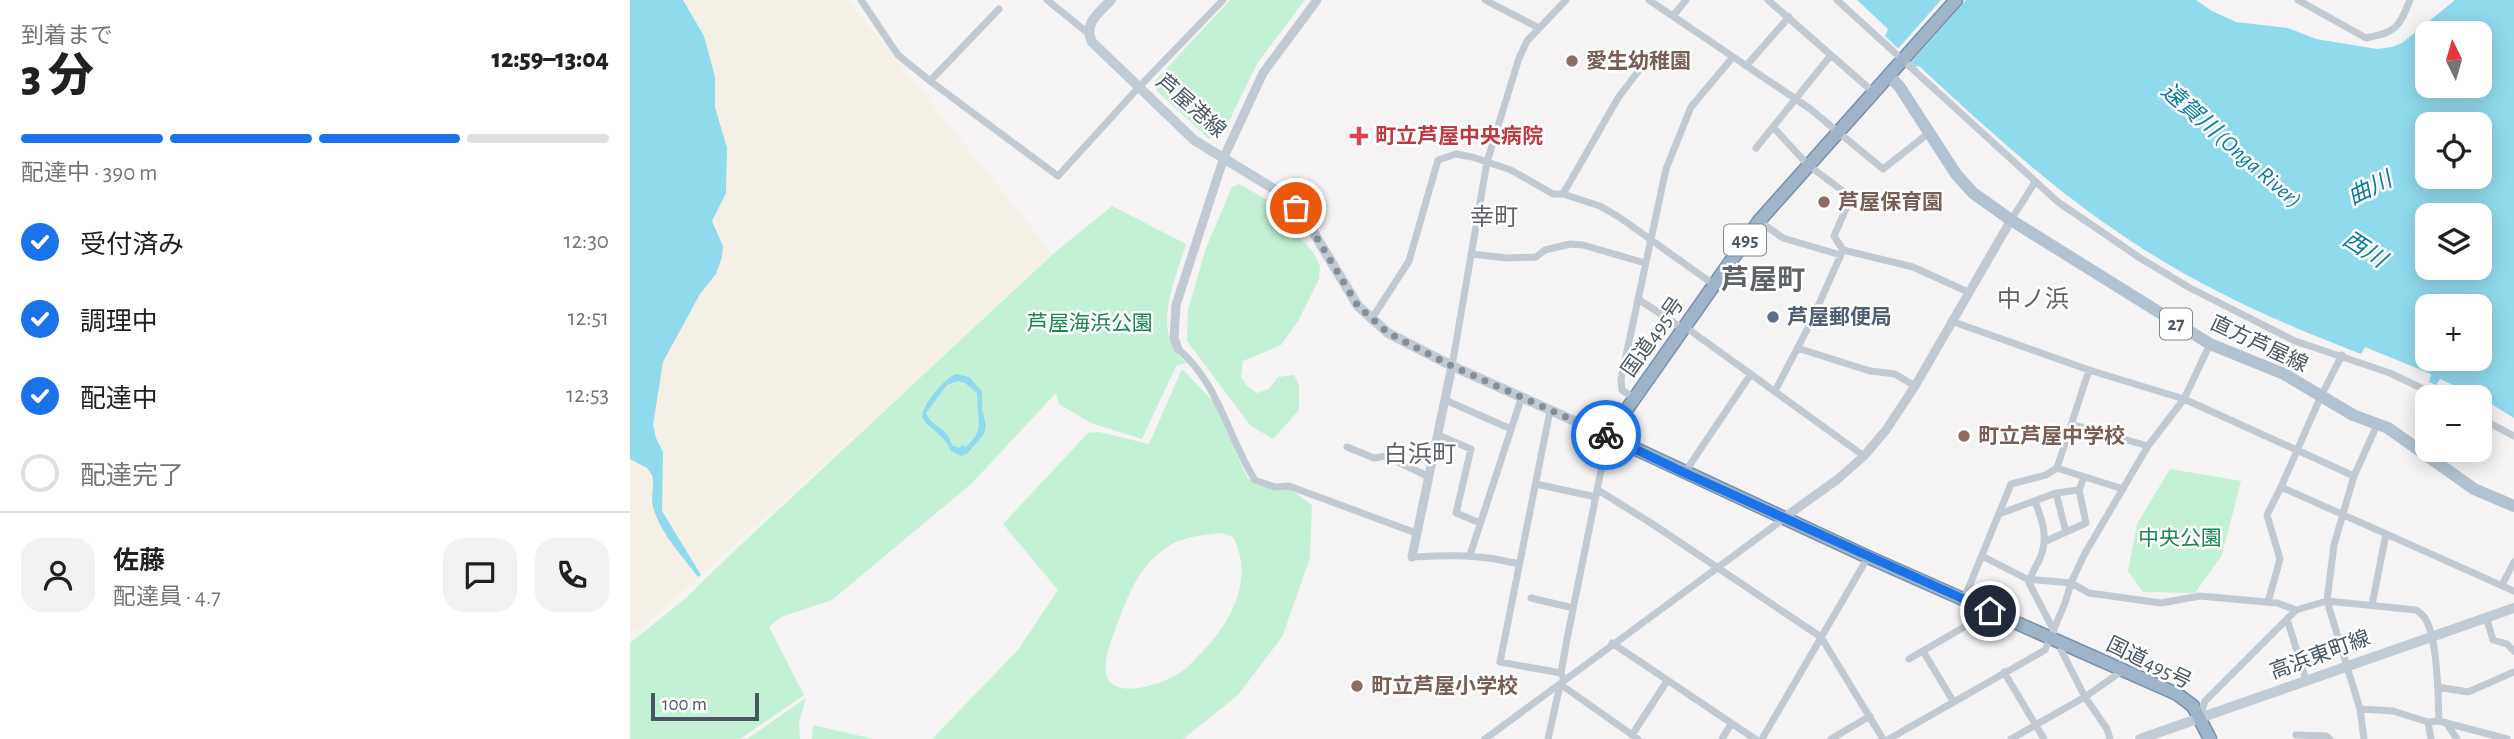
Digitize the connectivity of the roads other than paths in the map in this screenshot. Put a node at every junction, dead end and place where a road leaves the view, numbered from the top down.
1 (861, 0) edge
2 (1047, 0) edge
3 (1111, 0) edge
4 (1223, 0) edge
5 (1317, 0) edge
6 (1485, 0) edge
7 (1566, 0) edge
8 (1649, 0) edge
9 (1686, 0) edge
10 (1768, 0) edge
11 (1838, 0) edge
12 (1956, 0) edge
13 (2298, 0) edge
14 (2410, 0) edge
15 (999, 9) dead end
16 (1673, 16) junction
17 (1788, 17) junction
18 (1539, 29) junction
19 (1088, 33) junction
20 (1831, 55) junction
21 (1733, 57) junction
22 (1646, 61) dead end
23 (1903, 61) junction
24 (1746, 66) junction
25 (1889, 76) junction
26 (930, 81) junction
27 (1139, 87) junction
28 (1872, 92) junction
29 (1794, 99) junction
30 (1773, 127) junction
31 (1838, 130) junction
32 (1930, 132) junction
33 (1756, 148) dead end
34 (1224, 157) junction
35 (1487, 162) junction
36 (1808, 165) junction
37 (2035, 182) junction
38 (1563, 194) junction
39 (2011, 220) junction
40 (1759, 221) junction
41 (1650, 238) junction
42 (1842, 253) junction
43 (1471, 254) junction
44 (1645, 263) junction
45 (1713, 284) junction
46 (1968, 292) junction
47 (1639, 299) junction
48 (1371, 320) junction
49 (1951, 321) junction
50 (1685, 326) junction
51 (2210, 344) junction
52 (1797, 348) junction
53 (1178, 349) joint
54 (2342, 355) junction
55 (1452, 366) junction
56 (2089, 370) junction
57 (1751, 374) junction
58 (2415, 385) edge
59 (1914, 386) junction
60 (1775, 391) junction
61 (1522, 396) junction
62 (2321, 396) junction
63 (1634, 398) junction
64 (2183, 399) junction
65 (1445, 400) junction
66 (1550, 411) junction
67 (2071, 424) junction
68 (2492, 424) edge
69 (2377, 425) junction
70 (1511, 429) junction
71 (1437, 435) junction
72 (1608, 436) junction
73 (2514, 436) edge
74 (2148, 446) junction
75 (1347, 447) dead end
76 (2296, 450) junction
77 (1864, 456) junction
78 (2057, 468) junction
79 (1685, 473) junction
80 (2354, 476) junction
81 (1429, 477) junction
82 (2084, 477) junction
83 (1535, 484) junction
84 (2281, 487) junction
85 (2123, 489) junction
86 (2079, 490) junction
87 (2056, 493) junction
88 (1597, 494) junction
89 (2035, 500) junction
90 (2514, 506) edge
91 (1999, 514) junction
92 (2343, 515) junction
93 (1785, 517) junction
94 (1480, 523) junction
95 (1416, 533) junction
96 (2066, 533) junction
97 (2386, 534) junction
98 (2044, 542) junction
99 (1470, 555) junction
100 (1982, 556) junction
101 (1412, 557) joint
102 (1868, 557) junction
103 (2514, 562) edge
104 (1519, 565) junction
105 (1717, 568) junction
106 (2029, 579) junction
107 (2071, 583) junction
108 (2502, 585) junction
109 (2514, 591) edge
110 (1531, 598) dead end
111 (1964, 600) junction
112 (2327, 601) junction
113 (2269, 602) junction
114 (2372, 605) junction
115 (1573, 608) junction
116 (2296, 610) junction
117 (1990, 611) junction
118 (2512, 611) edge
119 (2486, 617) junction
120 (2287, 619) junction
121 (2052, 635) junction
122 (2431, 636) junction
123 (1821, 637) junction
124 (1612, 643) junction
125 (2064, 644) junction
126 (2514, 650) edge
127 (1923, 651) junction
128 (1909, 659) dead end
129 (2347, 665) junction
130 (2122, 671) junction
131 (2004, 672) junction
132 (2514, 672) edge
133 (1562, 679) junction
134 (2306, 680) junction
135 (1667, 681) junction
136 (2438, 687) junction
137 (2085, 696) junction
138 (1953, 701) junction
139 (2360, 709) junction
140 (1870, 716) junction
141 (2200, 719) junction
142 (2428, 722) junction
143 (2442, 722) junction
144 (1731, 724) junction
145 (2037, 724) junction
146 (2296, 735) dead end
147 (1635, 737) edge
148 (1485, 739) edge
149 (1548, 739) edge
150 (1722, 739) edge
151 (1755, 739) edge
152 (1762, 739) edge
153 (1830, 739) edge
154 (1883, 739) edge
155 (1889, 739) edge
156 (2011, 739) edge
157 (2045, 739) edge
158 (2110, 739) edge
159 (2140, 739) edge
160 (2210, 739) edge
161 (2330, 739) edge
162 (2364, 739) edge
163 (2431, 739) edge
164 (2457, 739) edge
165 (2507, 739) edge

1 - 26 street
2 - 19 street
3 - 19 main road
4 - 27 street
5 - 34 street
6 - 18 street
7 - 18 street
8 - 16 street
9 - 16 street
10 - 17 street
11 - 23 street
12 - 23 highway, 国道495号 / 495
13 - 14 street
15 - 26 street
16 - 21 street
17 - 20 street
17 - 24 street
18 - 35 street
19 - 27 main road, 芦屋港線
20 - 28 street
20 - 29 street
21 - 24 street
21 - 41 street
22 - 38 street
23 - 25 highway, 国道495号 / 495
23 - 37 street
24 - 29 street
25 - 28 highway, 国道495号 / 495
25 - 32 main road, 直方芦屋線 / 27
26 - 27 street
27 - 34 main road, 芦屋港線
28 - 31 highway, 国道495号 / 495
29 - 30 street
29 - 31 street
30 - 33 street
30 - 36 street
31 - 32 street
31 - 36 highway, 国道495号 / 495
32 - 39 main road, 直方芦屋線 / 27
34 - 48 main road, 芦屋港線
34 - 53 street
35 - 38 street
35 - 43 street
35 - 48 street
36 - 40 highway, 国道495号 / 495
36 - 42 street
37 - 39 street
37 - 54 street
38 - 41 street
39 - 46 street
39 - 51 main road, 直方芦屋線 / 27
40 - 42 street
40 - 45 highway, 国道495号 / 495
41 - 44 street
41 - 45 street
42 - 46 street
42 - 52 street
43 - 44 street
43 - 55 street
44 - 47 street
45 - 50 highway, 国道495号 / 495
46 - 49 street
47 - 50 street
47 - 63 street
48 - 55 main road, 芦屋港線
49 - 56 street
49 - 59 street
50 - 57 street
50 - 63 highway, 国道495号 / 495
51 - 62 main road, 直方芦屋線 / 27
51 - 64 street
52 - 59 street
52 - 60 street
53 - 95 street
54 - 58 street
54 - 62 street
55 - 61 main road, 芦屋港線
55 - 65 street
56 - 64 street
56 - 67 street
57 - 60 street
57 - 79 street
59 - 77 street
60 - 77 street
61 - 66 main road, 芦屋港線
61 - 70 street
62 - 69 main road, 直方芦屋線 / 27
62 - 76 street
63 - 72 highway, 国道495号 / 495
64 - 74 street
64 - 76 street
65 - 70 street
65 - 71 street
66 - 72 main road, 芦屋港線
66 - 83 street
67 - 74 street
67 - 78 street
68 - 73 street
69 - 80 street
69 - 90 main road, 直方芦屋線 / 27
70 - 94 street
71 - 81 street
71 - 94 street
72 - 79 highway, 国道495号
72 - 88 street
74 - 85 street
75 - 81 street
76 - 80 street
76 - 84 street
77 - 93 street
78 - 82 street
78 - 91 street
79 - 93 highway, 国道495号
80 - 92 street
81 - 95 street
82 - 85 street
82 - 86 street
83 - 88 street
83 - 104 street
84 - 92 street
84 - 113 street
85 - 107 street
86 - 87 street
86 - 96 street
87 - 89 street
87 - 96 street
88 - 105 street
88 - 115 street
89 - 91 street
89 - 98 street
91 - 100 street
92 - 97 street
92 - 112 street
93 - 102 highway, 国道495号
93 - 105 street
94 - 99 street
95 - 101 street
96 - 98 street
97 - 108 street
97 - 114 street
98 - 106 street
99 - 101 street
99 - 104 street
100 - 106 street
100 - 111 street
102 - 111 highway, 国道495号
102 - 123 street
103 - 108 street
104 - 133 street
105 - 123 street
105 - 124 street
106 - 107 street
106 - 121 street
107 - 113 street
107 - 121 street
108 - 109 street
110 - 115 street
111 - 117 highway, 国道495号
112 - 114 street
112 - 116 street
112 - 129 street
113 - 116 street
114 - 122 street
115 - 133 street
116 - 120 street
117 - 121 highway, 国道495号
117 - 127 street
118 - 119 main road, 高浜東町線
119 - 122 main road, 高浜東町線
119 - 126 street
120 - 134 street
120 - 141 street
121 - 125 highway, 国道495号
121 - 131 street
122 - 129 main road, 高浜東町線
122 - 136 street
123 - 140 street
123 - 152 street
124 - 133 street
124 - 135 street
125 - 130 highway, 国道495号
125 - 137 street
127 - 128 street
127 - 138 street
129 - 134 main road, 高浜東町線
129 - 139 street
130 - 137 street
130 - 141 highway, 国道495号
131 - 138 street
131 - 145 street
132 - 136 street
133 - 147 street
133 - 148 street
133 - 149 street
134 - 141 main road, 高浜東町線
135 - 144 street
135 - 147 street
136 - 143 street
137 - 145 street
137 - 158 street
138 - 155 street
139 - 142 street
139 - 162 street
140 - 153 street
140 - 154 street
141 - 159 main road, 高浜東町線
141 - 160 highway, 国道495号
142 - 143 street
142 - 163 street
143 - 164 street
143 - 165 street
144 - 150 street
144 - 151 street
145 - 156 street
145 - 157 street
146 - 161 street

